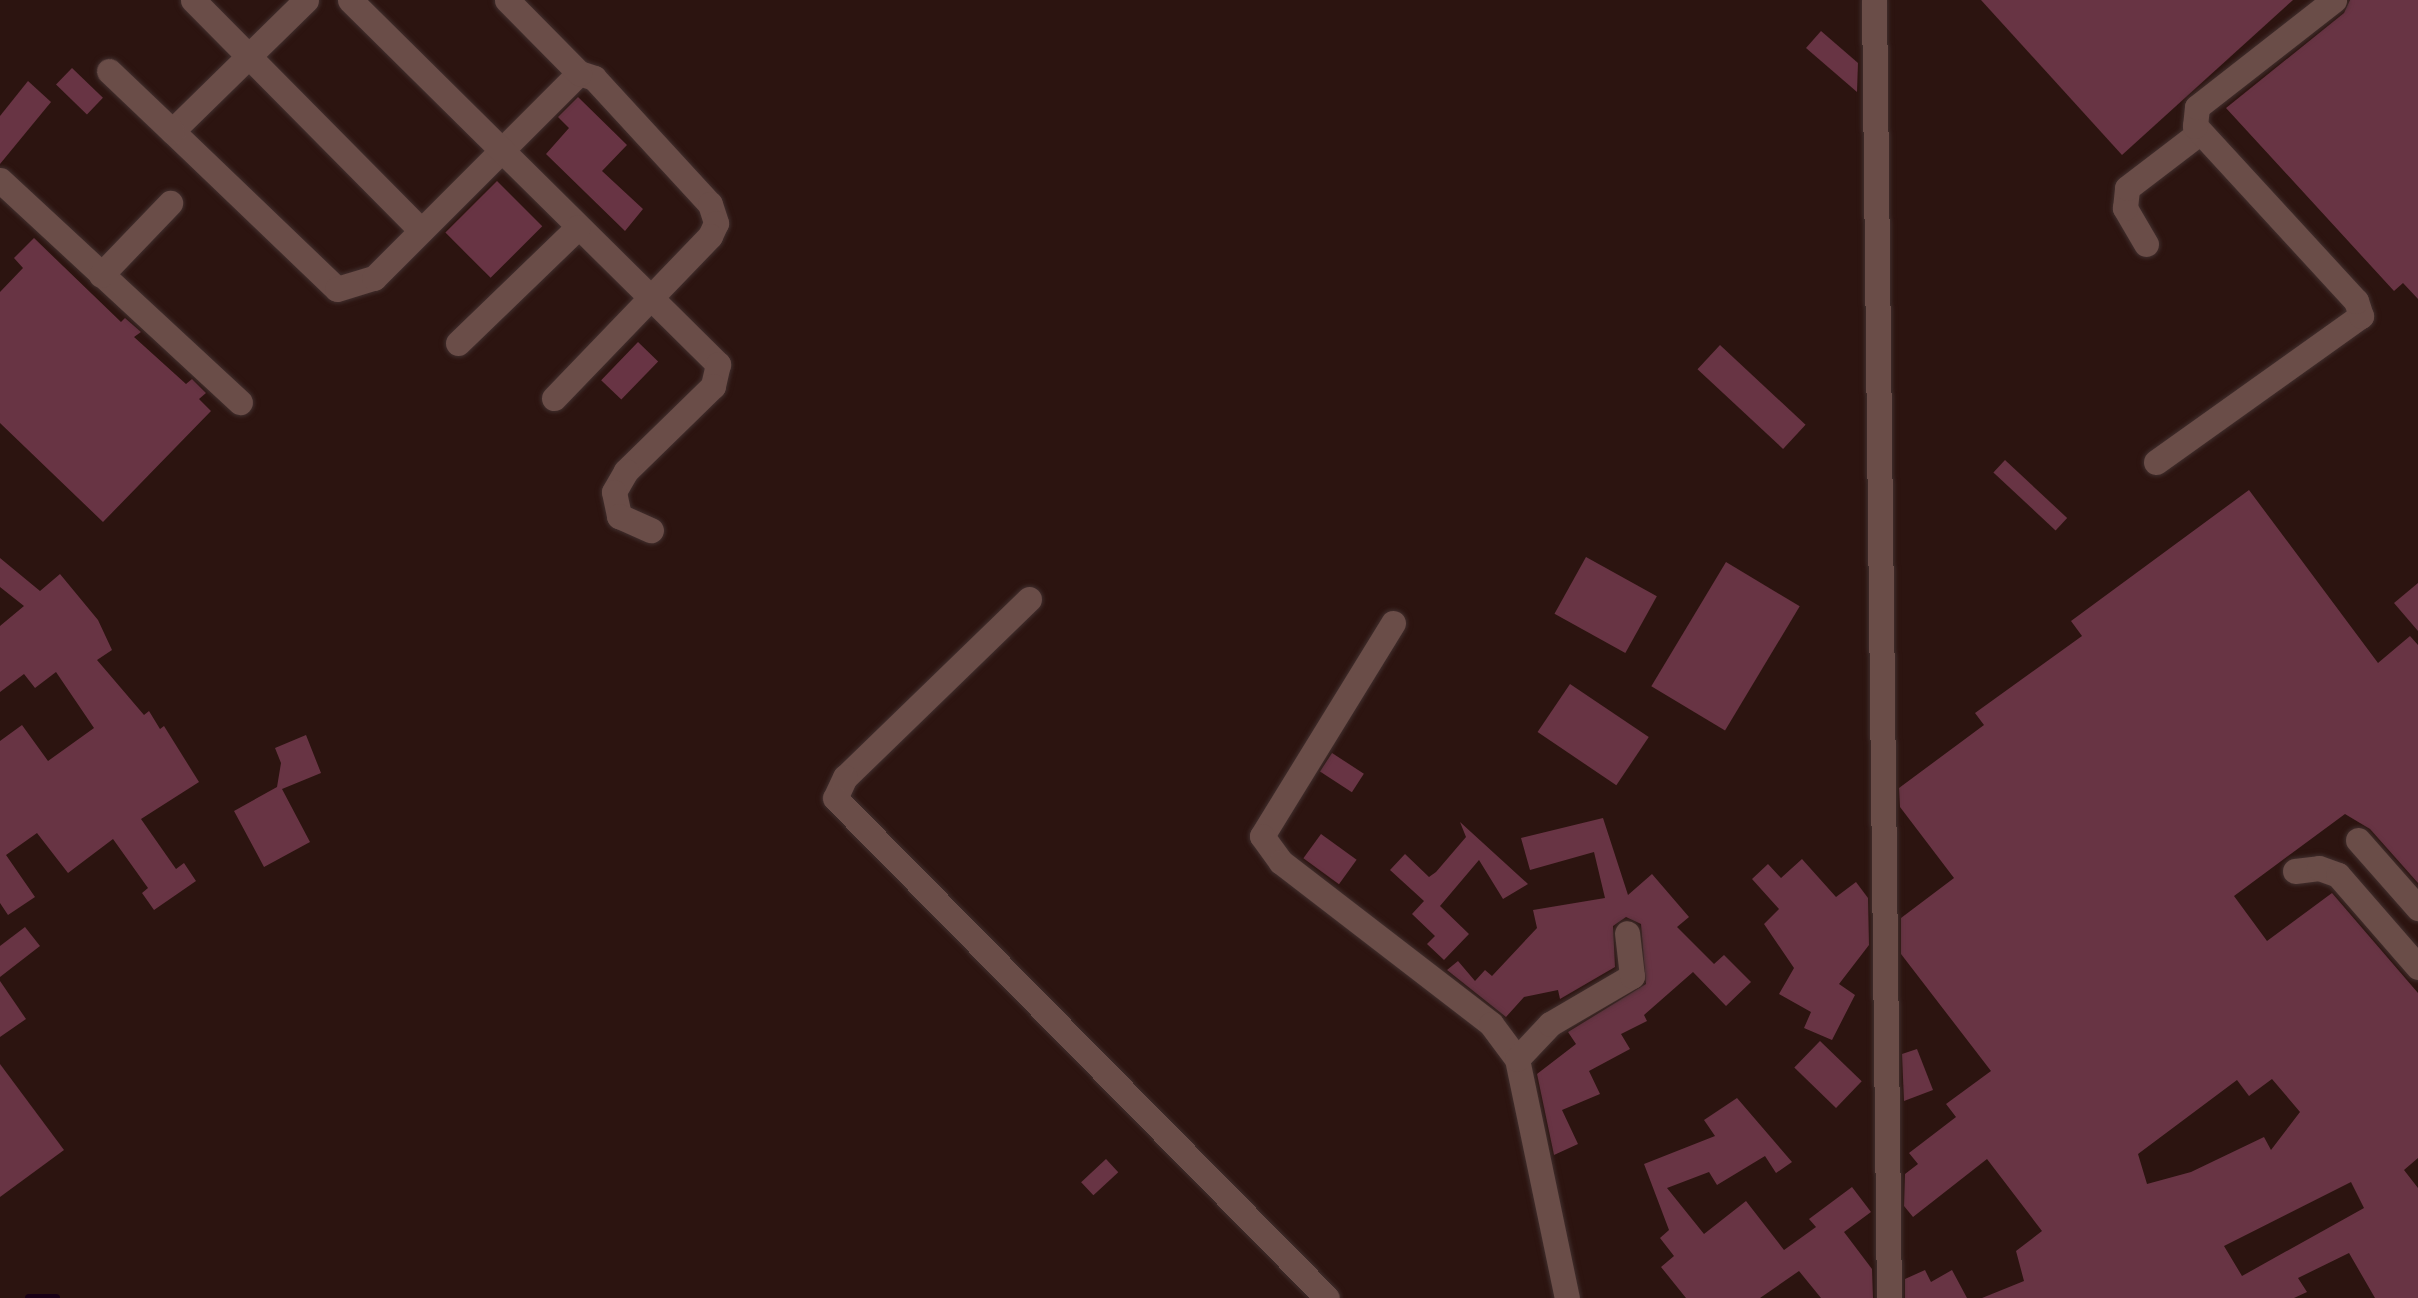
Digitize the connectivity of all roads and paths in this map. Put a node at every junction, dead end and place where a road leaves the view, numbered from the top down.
1 (193, 0) edge
2 (306, 0) edge
3 (350, 0) edge
4 (507, 0) edge
5 (1874, 0) edge
6 (2331, 1) edge
7 (248, 53) junction
8 (109, 71) dead end
9 (579, 74) junction
10 (172, 131) junction
11 (2199, 133) junction
12 (505, 152) junction
13 (0, 180) edge
14 (170, 203) dead end
15 (578, 227) junction
16 (421, 230) junction
17 (2146, 244) dead end
18 (101, 275) junction
19 (653, 301) junction
20 (458, 344) dead end
21 (554, 398) dead end
22 (240, 402) dead end
23 (2156, 462) dead end
24 (651, 530) dead end
25 (1029, 599) dead end
26 (1393, 623) dead end
27 (2358, 840) dead end
28 (2296, 871) dead end
29 (2418, 908) edge
30 (1628, 933) dead end
31 (2418, 968) edge
32 (1517, 1058) junction
33 (1327, 1298) edge
34 (1567, 1298) edge
35 (1888, 1298) edge

1 - 7 street
2 - 7 street
3 - 12 street
4 - 9 street
5 - 35 street
6 - 11 street
7 - 10 street
7 - 16 street
8 - 10 street
9 - 12 street
9 - 19 street
10 - 16 street
11 - 17 street
11 - 23 street
12 - 15 street
12 - 16 street
13 - 18 street
14 - 18 street
15 - 19 street
15 - 20 street
18 - 22 street
19 - 21 street
19 - 24 street
25 - 33 street
26 - 32 street
27 - 29 street
28 - 31 street
30 - 32 street
32 - 34 street

